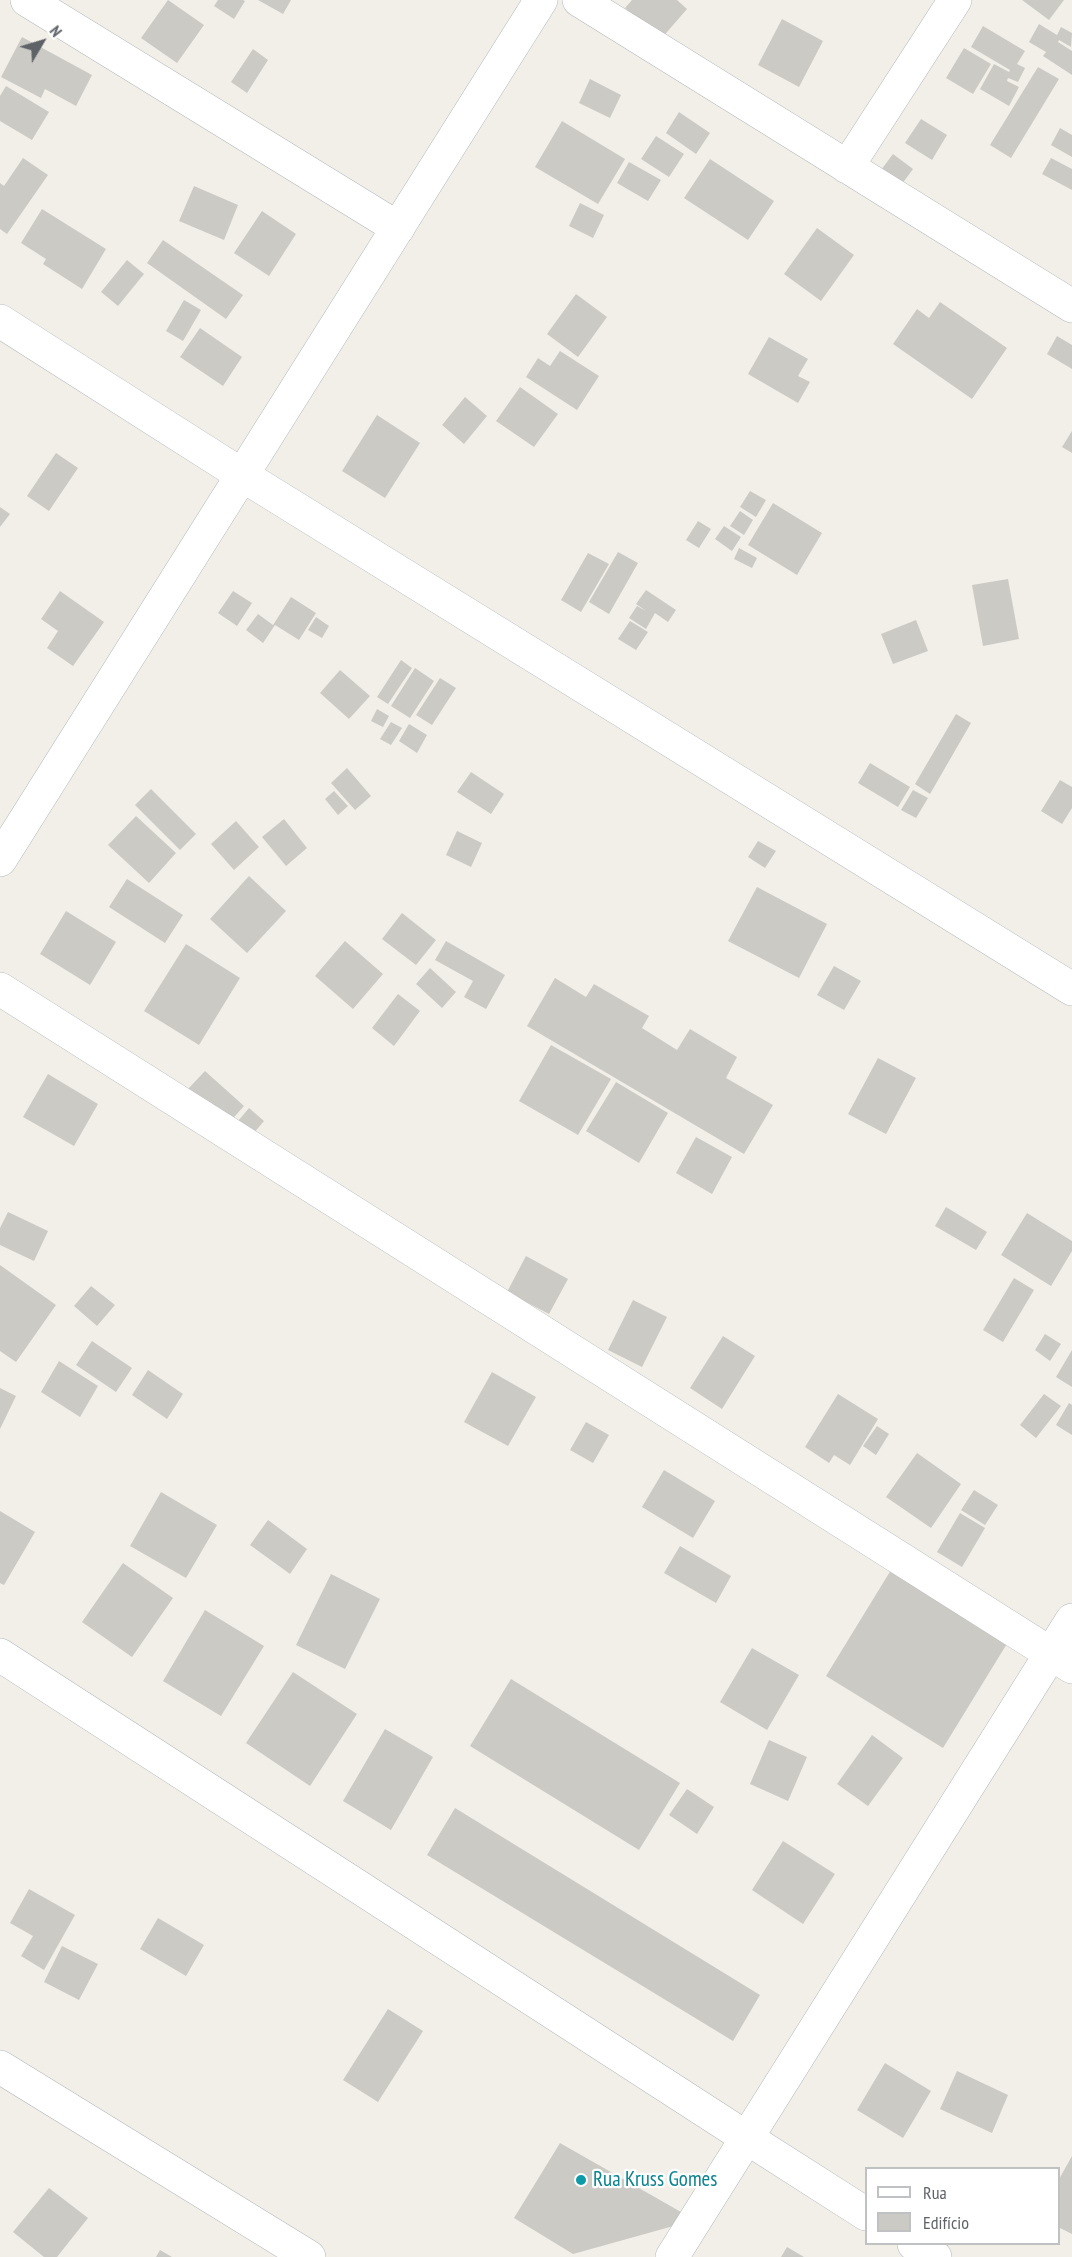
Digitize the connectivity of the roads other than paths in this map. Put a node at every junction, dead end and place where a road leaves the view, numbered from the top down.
1 (27, 0) edge
2 (541, 0) edge
3 (579, 0) edge
4 (955, 0) edge
5 (847, 166) junction
6 (398, 228) junction
7 (1070, 300) edge
8 (0, 321) edge
9 (242, 475) junction
10 (10, 825) edge
11 (0, 860) edge
12 (0, 988) edge
13 (1072, 989) edge
14 (1072, 1620) edge
15 (0, 1655) edge
16 (1062, 1660) edge
17 (0, 2067) edge
18 (747, 2138) junction
19 (865, 2213) edge
20 (916, 2245) edge
21 (309, 2257) edge
22 (672, 2257) edge
23 (935, 2257) edge

1 - 6 street
2 - 6 street
3 - 5 street
4 - 5 street
5 - 7 street
6 - 9 street
8 - 9 street
9 - 10 street
9 - 13 street
10 - 11 street
12 - 16 street
14 - 16 street
15 - 18 street
16 - 18 street
17 - 21 street
18 - 19 street
18 - 22 street
20 - 23 street

